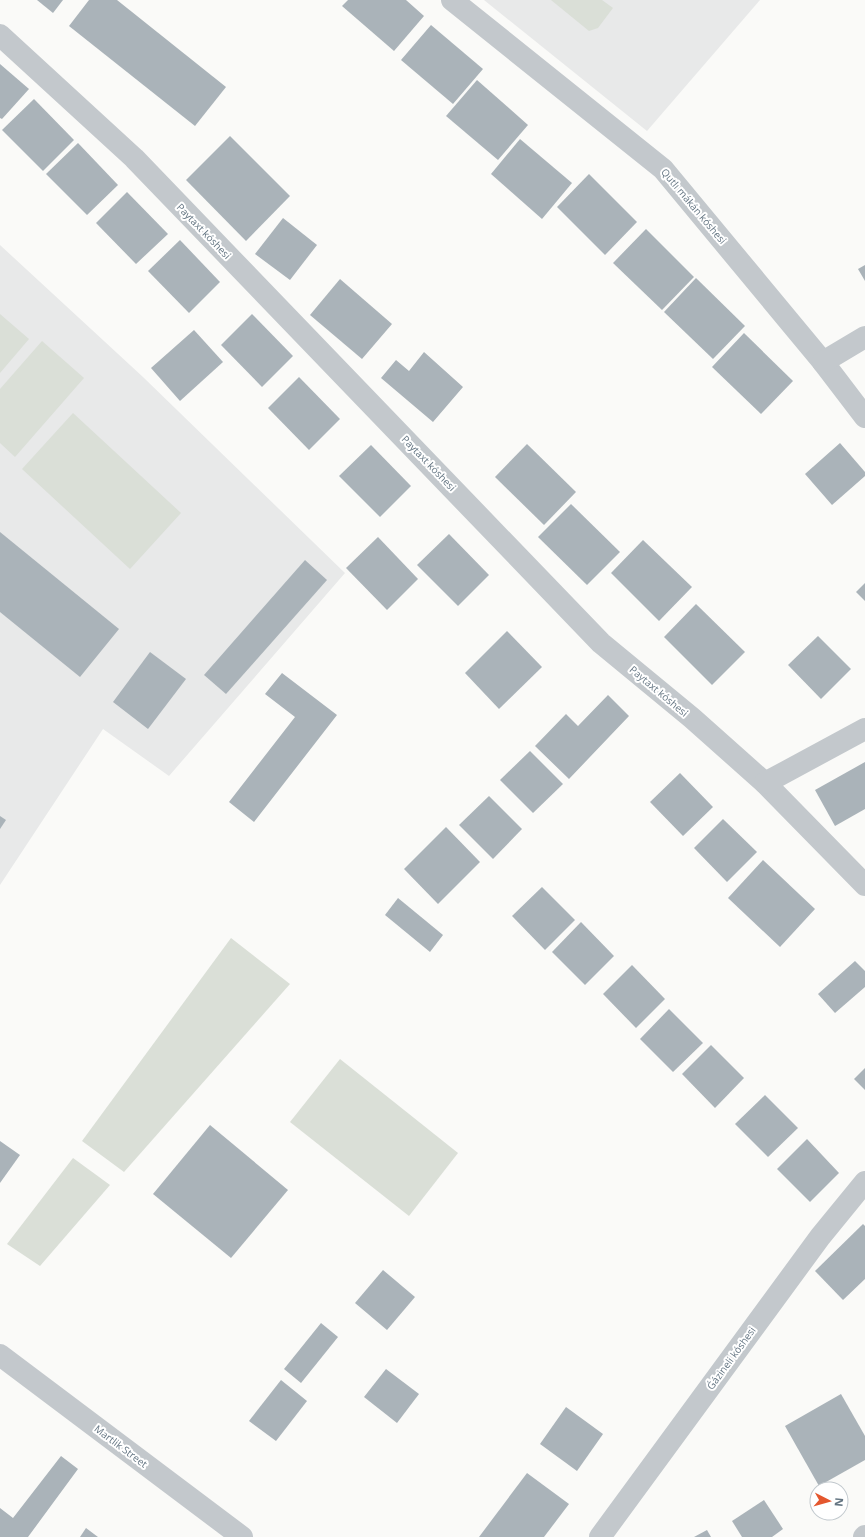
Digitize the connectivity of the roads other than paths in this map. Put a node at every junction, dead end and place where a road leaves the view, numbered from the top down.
1 (452, 0) edge
2 (0, 35) edge
3 (865, 337) edge
4 (823, 362) junction
5 (865, 417) edge
6 (865, 729) edge
7 (765, 783) junction
8 (865, 885) edge
9 (865, 1182) edge
10 (0, 1355) edge
11 (242, 1537) edge
12 (600, 1537) edge

1 - 4 street, Qutlı mákán kóshesi
2 - 7 street, Paytaxt kóshesi
3 - 4 street
4 - 5 street, Qutlı mákán kóshesi
6 - 7 street
7 - 8 street, Paytaxt kóshesi
9 - 12 street, Ǵázineli kóshesi
10 - 11 street, Martlik Street

